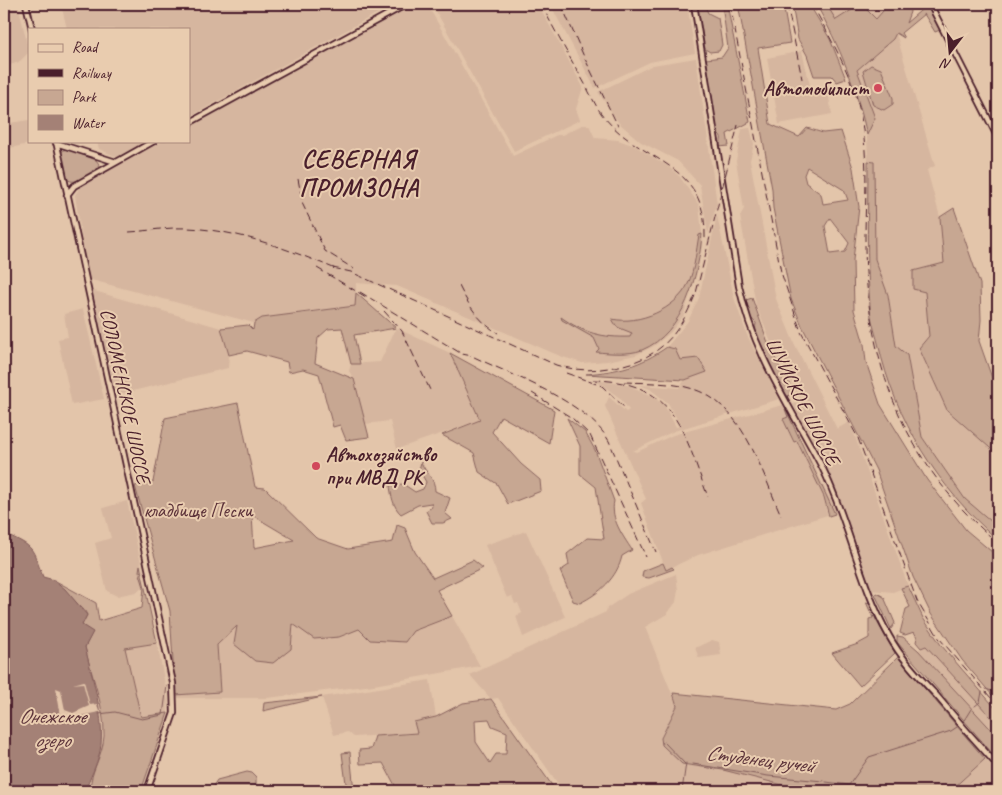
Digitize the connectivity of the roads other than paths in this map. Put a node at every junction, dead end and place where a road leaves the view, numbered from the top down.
1 (26, 4) edge
2 (406, 4) edge
3 (694, 4) edge
4 (930, 4) edge
5 (32, 28) edge
6 (190, 122) edge
7 (998, 138) edge
8 (56, 142) edge
9 (152, 142) edge
10 (68, 147) junction
11 (58, 154) junction
12 (99, 159) junction
13 (116, 162) junction
14 (98, 172) junction
15 (64, 180) junction
16 (74, 186) junction
17 (67, 195) junction
18 (998, 766) edge
19 (147, 791) edge

1 - 5 main road
2 - 6 main road
3 - 18 main road, ШУЙСКОЕ ШОССЕ
4 - 7 main road
8 - 10 main road
8 - 11 main road, СОЛОМЕНСКОЕ ШОССЕ
9 - 13 main road
10 - 11 main road
10 - 12 main road
11 - 15 main road, СОЛОМЕНСКОЕ ШОССЕ
12 - 13 main road
12 - 14 main road
13 - 14 main road
14 - 16 main road
15 - 16 main road
15 - 17 main road, СОЛОМЕНСКОЕ ШОССЕ
16 - 17 main road
17 - 19 main road, СОЛОМЕНСКОЕ ШОССЕ

